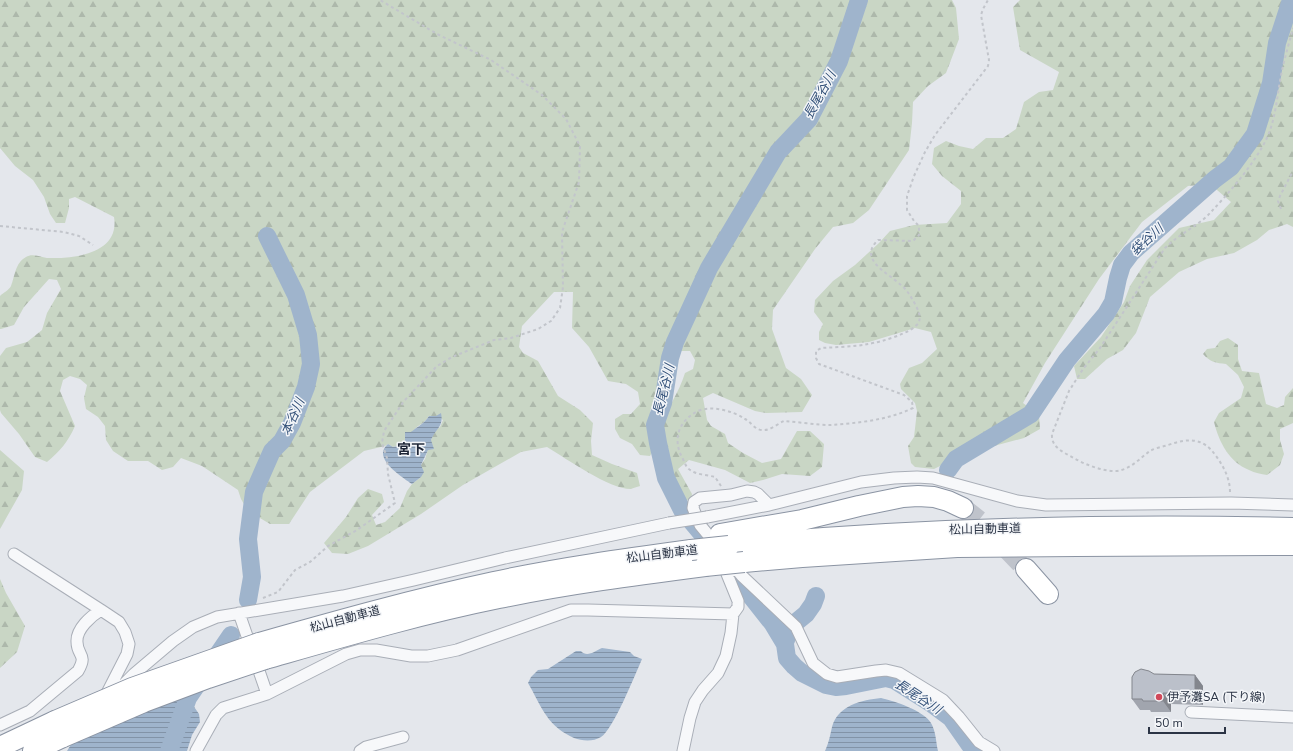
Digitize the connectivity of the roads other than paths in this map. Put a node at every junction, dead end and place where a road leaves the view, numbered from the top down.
1 (769, 505) junction
2 (1293, 505) edge
3 (963, 508) tunnel mouth
4 (1293, 528) edge
5 (725, 540) junction
6 (1293, 545) edge
7 (1077, 546) junction
8 (14, 554) dead end
9 (1293, 554) edge
10 (735, 568) junction
11 (1026, 569) tunnel mouth
12 (1048, 594) dead end
13 (101, 610) junction
14 (239, 613) junction
15 (734, 614) junction
16 (262, 651) junction
17 (267, 694) junction
18 (98, 710) junction
19 (1191, 712) dead end
20 (1293, 717) edge
21 (0, 725) edge
22 (59, 736) edge
23 (403, 737) dead end
24 (0, 747) edge
25 (33, 751) edge
26 (196, 751) edge
27 (360, 751) edge
28 (683, 751) edge
29 (994, 751) edge

1 - 2 street
1 - 10 street
1 - 14 street, bridge
3 - 5 highway
4 - 5 highway, 松山自動車道
5 - 16 highway, 松山自動車道
6 - 7 highway, 松山自動車道
7 - 9 highway
7 - 10 highway, 松山自動車道
8 - 13 street
10 - 15 street
10 - 16 highway, 松山自動車道, bridge
10 - 29 street
11 - 12 highway
13 - 18 street
13 - 21 street
14 - 17 street
14 - 18 street
15 - 17 street
15 - 28 street
16 - 22 highway, 松山自動車道, bridge
17 - 26 street
18 - 22 street
19 - 20 street
22 - 24 highway
22 - 25 highway
23 - 27 street

